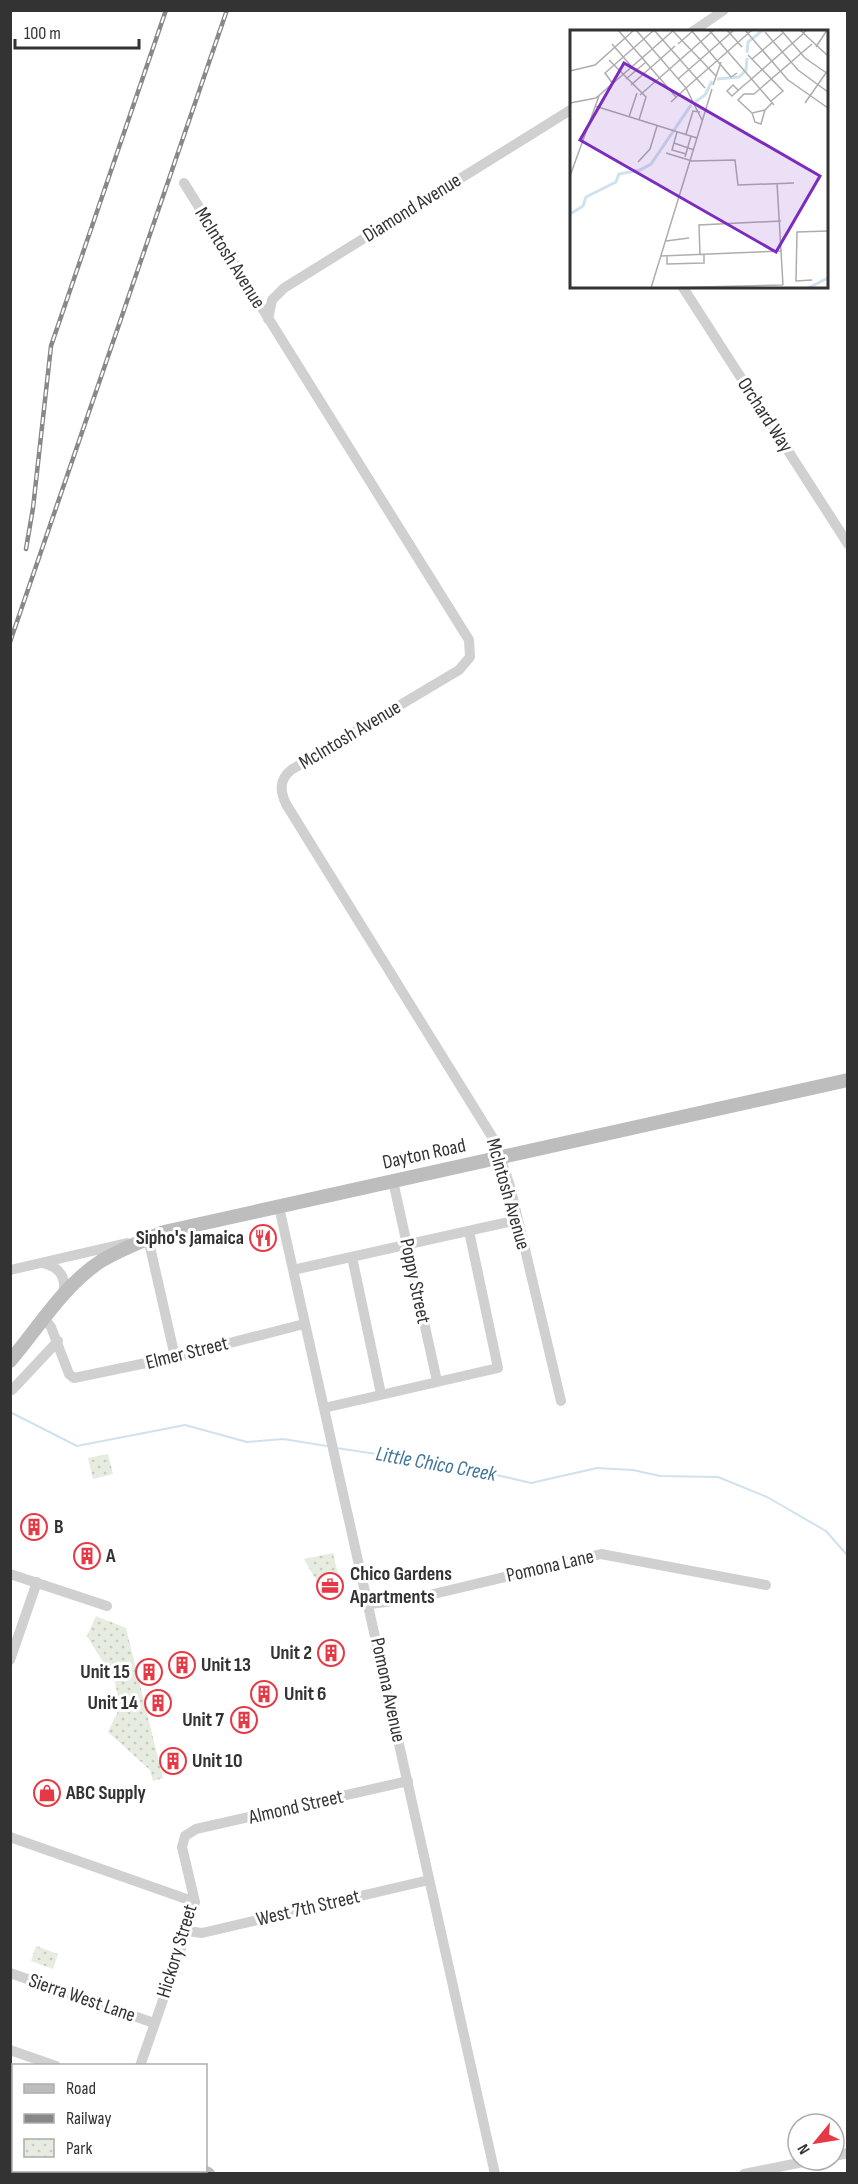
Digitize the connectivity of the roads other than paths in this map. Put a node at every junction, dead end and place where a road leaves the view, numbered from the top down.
1 (722, 11) edge
2 (695, 30) edge
3 (570, 112) edge
4 (184, 183) dead end
5 (683, 288) edge
6 (268, 319) junction
7 (848, 544) edge
8 (848, 1080) edge
9 (501, 1158) junction
10 (393, 1180) junction
11 (279, 1207) junction
12 (517, 1220) junction
13 (469, 1231) junction
14 (148, 1238) junction
15 (407, 1245) junction
16 (352, 1257) junction
17 (43, 1263) junction
18 (10, 1270) edge
19 (293, 1270) junction
20 (62, 1298) junction
21 (45, 1318) junction
22 (304, 1324) junction
23 (58, 1341) junction
24 (176, 1357) junction
25 (10, 1361) edge
26 (437, 1381) junction
27 (12, 1390) dead end
28 (381, 1394) junction
29 (561, 1401) dead end
30 (324, 1408) junction
31 (10, 1574) edge
32 (37, 1582) junction
33 (766, 1585) dead end
34 (370, 1604) junction
35 (107, 1606) dead end
36 (10, 1660) edge
37 (408, 1781) junction
38 (185, 1836) joint
39 (10, 1838) edge
40 (429, 1880) junction
41 (195, 1902) junction
42 (187, 1931) junction
43 (10, 1973) edge
44 (154, 2023) junction
45 (10, 2050) edge
46 (50, 2064) edge
47 (141, 2064) edge
48 (786, 2165) edge
49 (495, 2174) edge
50 (744, 2174) edge

1 - 2 street
3 - 6 street, Diamond Avenue
4 - 6 street, McIntosh Avenue
5 - 7 street, Orchard Way
6 - 9 street, McIntosh Avenue
8 - 9 street, Dayton Road
9 - 10 street, Dayton Road
9 - 12 street, McIntosh Avenue
10 - 11 street, Dayton Road
10 - 15 street, Poppy Street
11 - 14 street, Dayton Road
11 - 19 street, Pomona Avenue
12 - 13 street
12 - 29 street, McIntosh Avenue
13 - 15 street
13 - 26 street
14 - 17 street, Dayton Road
14 - 20 street
14 - 24 street
15 - 16 street
15 - 26 street, Poppy Street
16 - 19 street
16 - 28 street
17 - 18 street, Dayton Road
17 - 20 street
19 - 22 street, Pomona Avenue
20 - 21 street
21 - 23 street
21 - 25 street
22 - 24 street, Elmer Street
22 - 30 street, Pomona Avenue
23 - 24 street, Elmer Street
23 - 27 street
26 - 28 street
28 - 30 street
30 - 34 street, Pomona Avenue
31 - 32 street
32 - 35 street
32 - 36 street
33 - 34 street, Pomona Lane
34 - 37 street, Pomona Avenue
37 - 38 street, Almond Street
37 - 40 street, Pomona Avenue
38 - 41 street, Hickory Street
39 - 41 street
40 - 42 street, West 7th Street
40 - 49 street, Pomona Avenue
41 - 42 street, Hickory Street
42 - 44 street, Hickory Street
43 - 44 street, Sierra West Lane
44 - 47 street, Hickory Street
45 - 46 street
48 - 50 street

